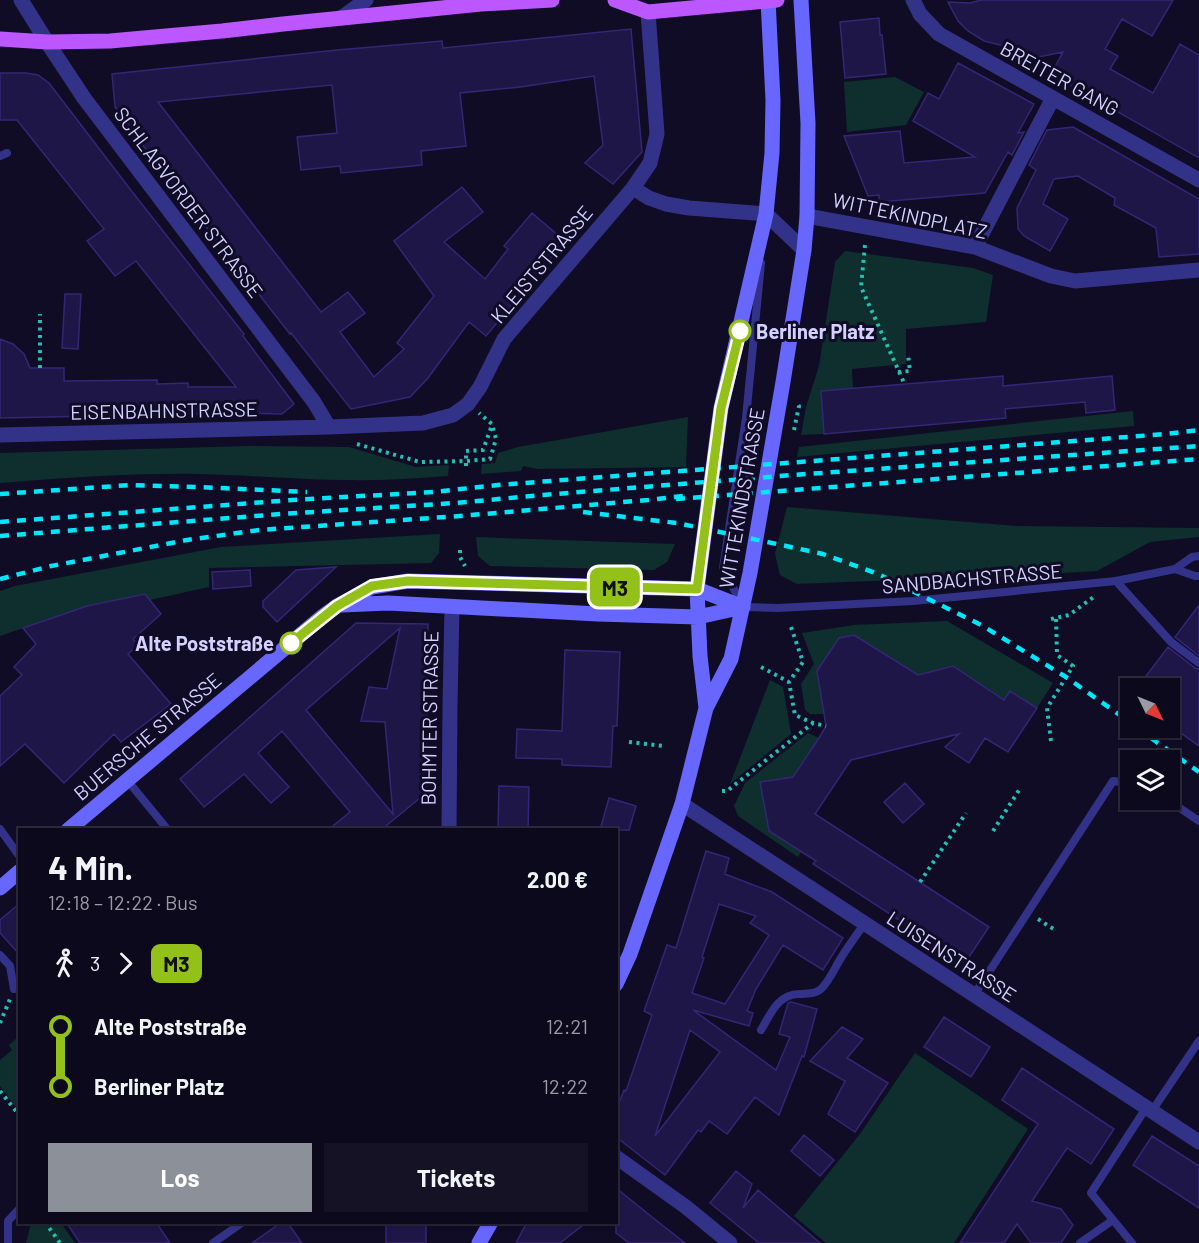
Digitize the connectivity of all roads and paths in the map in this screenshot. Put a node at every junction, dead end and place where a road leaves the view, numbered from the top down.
1 (21, 0) edge
2 (366, 0) edge
3 (552, 0) edge
4 (615, 0) edge
5 (771, 0) edge
6 (801, 0) edge
7 (913, 0) edge
8 (648, 12) junction
9 (341, 18) junction
10 (0, 39) edge
11 (47, 42) junction
12 (1053, 98) junction
13 (1199, 180) edge
14 (633, 188) junction
15 (766, 214) junction
16 (807, 216) junction
17 (865, 245) dead end
18 (975, 247) junction
19 (804, 250) junction
20 (1199, 270) edge
21 (40, 314) dead end
22 (909, 355) dead end
23 (40, 368) dead end
24 (898, 372) junction
25 (905, 385) dead end
26 (328, 427) junction
27 (0, 435) edge
28 (349, 442) dead end
29 (466, 463) junction
30 (460, 550) dead end
31 (1199, 556) edge
32 (460, 557) dead end
33 (1175, 569) junction
34 (1199, 576) edge
35 (1116, 581) junction
36 (697, 589) junction
37 (337, 606) junction
38 (452, 606) junction
39 (743, 607) junction
40 (698, 617) junction
41 (791, 627) dead end
42 (1199, 663) edge
43 (761, 668) dead end
44 (789, 682) junction
45 (706, 708) junction
46 (813, 723) junction
47 (826, 726) dead end
48 (1051, 741) dead end
49 (629, 742) dead end
50 (664, 746) dead end
51 (127, 780) junction
52 (1120, 782) edge
53 (1022, 787) dead end
54 (722, 791) dead end
55 (681, 804) junction
56 (1180, 808) edge
57 (966, 813) dead end
58 (1199, 821) edge
59 (70, 828) edge
60 (166, 828) edge
61 (449, 828) edge
62 (0, 829) edge
63 (993, 831) dead end
64 (18, 854) edge
65 (18, 873) edge
66 (920, 882) dead end
67 (0, 888) edge
68 (1028, 912) junction
69 (864, 924) junction
70 (1055, 930) dead end
71 (0, 955) edge
72 (618, 980) edge
73 (14, 989) joint
74 (974, 995) junction
75 (0, 1023) edge
76 (761, 1030) dead end
77 (1199, 1041) edge
78 (0, 1091) edge
79 (1149, 1110) junction
80 (18, 1114) edge
81 (1199, 1142) edge
82 (618, 1158) edge
83 (18, 1210) edge
84 (1113, 1220) junction
85 (46, 1224) edge
86 (240, 1224) edge
87 (490, 1224) edge
88 (8, 1243) edge
89 (60, 1243) edge
90 (213, 1243) edge
91 (479, 1243) edge
92 (730, 1243) edge
93 (1080, 1243) edge
94 (1132, 1243) edge

1 - 11 street, SCHLAGVORDER STRASSE
2 - 9 street
3 - 9 main road
4 - 8 main road
5 - 8 main road
5 - 15 main road
6 - 16 main road, WITTEKINDSTRASSE
7 - 12 street, BREITER GANG
8 - 14 street, KLEISTSTRASSE
9 - 11 main road
10 - 11 main road
11 - 26 street, SCHLAGVORDER STRASSE
12 - 13 street, BREITER GANG
12 - 18 street
14 - 15 street
14 - 26 street, KLEISTSTRASSE
15 - 19 street
15 - 36 main road, WITTEKINDSTRASSE
15 - 39 lane, WITTEKINDSTRASSE
16 - 18 street, WITTEKINDPLATZ
16 - 19 main road, WITTEKINDSTRASSE
17 - 24 path
18 - 20 street, WITTEKINDPLATZ
19 - 39 main road, WITTEKINDSTRASSE
21 - 23 path
22 - 24 path
24 - 25 path
26 - 27 street, EISENBAHNSTRASSE
28 - 29 path
29 - 29 path
30 - 32 path
31 - 33 lane, SANDBACHSTRASSE
33 - 34 lane
33 - 35 lane, SANDBACHSTRASSE
35 - 39 lane, SANDBACHSTRASSE
35 - 42 lane
35 - 48 path
36 - 37 main road, BUERSCHE STRASSE
36 - 39 main road, BUERSCHE STRASSE
36 - 40 main road, WITTEKINDSTRASSE
37 - 38 main road
37 - 51 main road, BUERSCHE STRASSE
38 - 40 main road
38 - 61 street, BOHMTER STRASSE
39 - 40 main road
39 - 45 main road
40 - 45 main road
41 - 44 path
43 - 44 path
44 - 46 path
45 - 55 main road
46 - 47 path
46 - 54 path
49 - 50 path
51 - 59 main road, BUERSCHE STRASSE
51 - 60 lane
52 - 68 lane
53 - 63 path
55 - 69 street, LUISENSTRASSE
55 - 72 main road
56 - 58 lane
57 - 66 path
62 - 64 lane
65 - 67 main road
68 - 70 path
68 - 74 lane
69 - 74 street, LUISENSTRASSE
69 - 76 lane
71 - 73 lane
73 - 75 path
74 - 79 street, LUISENSTRASSE
77 - 79 lane
78 - 80 path
79 - 81 street, LUISENSTRASSE
79 - 84 lane
82 - 92 street
83 - 88 lane
84 - 93 lane
84 - 94 lane
85 - 89 path
86 - 90 lane
87 - 91 main road

